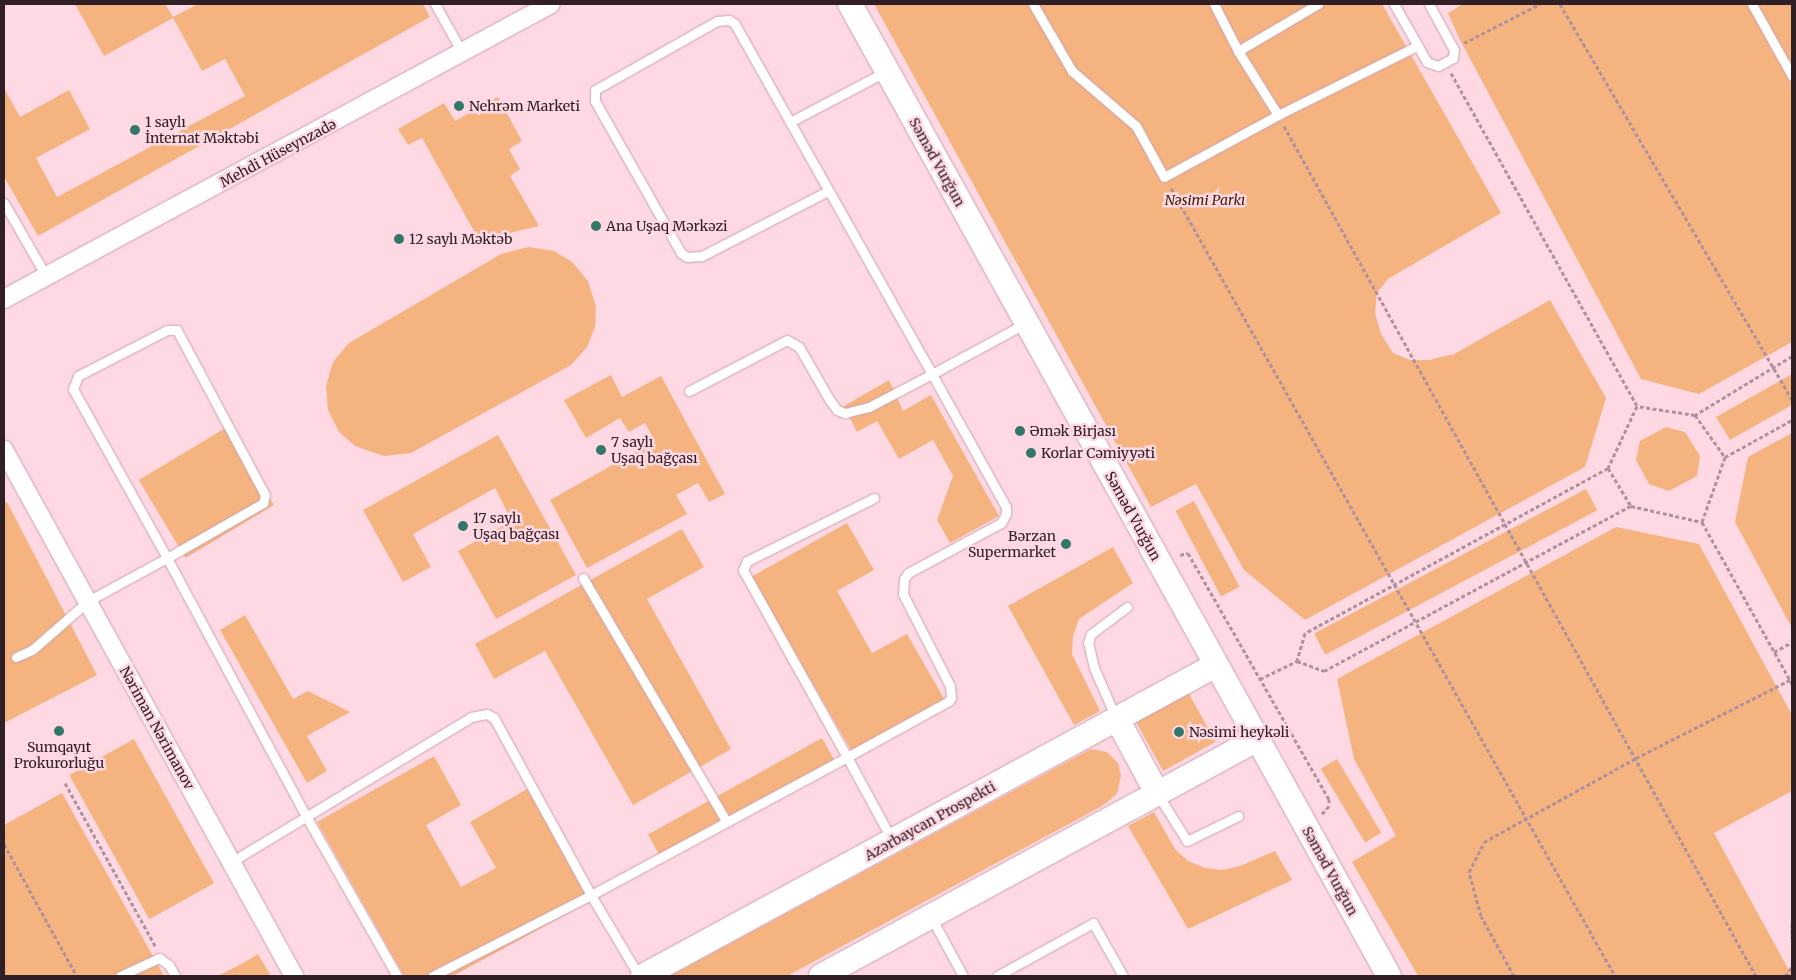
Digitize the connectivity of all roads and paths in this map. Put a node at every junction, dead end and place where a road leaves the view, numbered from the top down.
1 (435, 4) edge
2 (552, 4) edge
3 (850, 4) edge
4 (1033, 4) edge
5 (1214, 4) edge
6 (1318, 4) edge
7 (1394, 4) edge
8 (1429, 4) edge
9 (1540, 4) edge
10 (1560, 4) edge
11 (1752, 4) edge
12 (1418, 46) junction
13 (1457, 46) dead end
14 (1238, 51) junction
15 (464, 54) junction
16 (887, 71) junction
17 (1450, 72) dead end
18 (1792, 76) edge
19 (1278, 115) junction
20 (792, 121) junction
21 (1164, 177) junction
22 (828, 191) junction
23 (4, 203) edge
24 (46, 276) junction
25 (4, 299) edge
26 (1026, 323) junction
27 (1792, 356) edge
28 (1774, 367) junction
29 (932, 374) junction
30 (689, 391) dead end
31 (1792, 400) edge
32 (1637, 406) junction
33 (1695, 415) junction
34 (1792, 420) edge
35 (4, 450) edge
36 (1725, 457) junction
37 (1608, 468) junction
38 (12, 478) edge
39 (874, 498) dead end
40 (1631, 506) junction
41 (1702, 522) junction
42 (1506, 523) junction
43 (167, 558) junction
44 (1528, 561) junction
45 (1162, 567) junction
46 (583, 578) dead end
47 (1392, 585) junction
48 (88, 601) junction
49 (1127, 607) dead end
50 (1414, 623) junction
51 (1792, 642) edge
52 (1774, 652) junction
53 (16, 657) dead end
54 (1297, 661) junction
55 (1216, 665) junction
56 (1260, 679) junction
57 (1791, 682) edge
58 (1117, 719) junction
59 (1257, 739) junction
60 (847, 757) junction
61 (1636, 758) junction
62 (65, 784) dead end
63 (1157, 793) junction
64 (1238, 816) dead end
65 (307, 818) junction
66 (1528, 819) junction
67 (727, 822) junction
68 (1304, 825) junction
69 (893, 841) junction
70 (4, 844) edge
71 (230, 862) junction
72 (591, 895) junction
73 (930, 916) junction
74 (1792, 923) edge
75 (1792, 939) edge
76 (159, 953) dead end
77 (1792, 966) edge
78 (77, 976) edge
79 (120, 976) edge
80 (175, 976) edge
81 (294, 976) edge
82 (397, 976) edge
83 (433, 976) edge
84 (639, 976) edge
85 (644, 976) edge
86 (821, 976) edge
87 (963, 976) edge
88 (997, 976) edge
89 (1123, 976) edge
90 (1388, 976) edge
91 (1514, 976) edge
92 (1615, 976) edge
93 (1756, 976) edge
94 (1785, 976) edge

1 - 15 lane
2 - 15 street, Mehdi Hüseynzadə
3 - 16 main road, Səməd Vurğun
4 - 21 lane
5 - 14 lane
6 - 14 lane
7 - 12 lane
8 - 12 lane
9 - 13 path
10 - 28 path
11 - 18 lane
12 - 19 lane
14 - 19 lane
15 - 24 street, Mehdi Hüseynzadə
16 - 20 lane
16 - 26 main road, Səməd Vurğun
17 - 32 path
19 - 21 lane
19 - 42 path
20 - 22 lane
20 - 22 lane
21 - 47 path
22 - 29 lane
23 - 24 lane
24 - 25 street, Mehdi Hüseynzadə
26 - 29 lane
26 - 45 main road, Səməd Vurğun
27 - 28 path
28 - 31 path
28 - 33 path
29 - 30 lane
29 - 60 lane
32 - 33 path
32 - 37 path
33 - 36 path
34 - 36 path
35 - 38 street, Nəriman Nərimanov
36 - 41 path
37 - 40 path
37 - 42 path
38 - 48 street, Nəriman Nərimanov
39 - 60 lane
40 - 41 path
40 - 44 path
41 - 52 path
42 - 44 path
42 - 47 path
43 - 43 lane
43 - 48 lane
43 - 65 lane
44 - 50 path
44 - 61 path
45 - 55 main road, Səməd Vurğun
45 - 56 path
46 - 67 lane
47 - 50 path
47 - 54 path
48 - 53 lane
48 - 71 street, Nəriman Nərimanov
49 - 58 lane
50 - 54 path
50 - 66 path
51 - 52 path
52 - 57 path
54 - 56 path
55 - 58 main road, Azərbaycan Prospekti
55 - 59 main road, Səməd Vurğun
56 - 68 path
57 - 61 path
58 - 63 main road
58 - 69 main road, Azərbaycan Prospekti
59 - 63 main road
59 - 68 main road, Səməd Vurğun
60 - 67 lane
60 - 69 lane
61 - 66 path
61 - 93 path
62 - 76 path
63 - 64 lane
63 - 73 main road
65 - 71 lane
65 - 72 lane
65 - 82 lane
66 - 91 path
66 - 92 path
67 - 72 lane
68 - 90 main road, Səməd Vurğun
69 - 85 main road, Azərbaycan Prospekti
70 - 78 path
71 - 81 street, Nəriman Nərimanov
72 - 83 lane
72 - 84 lane
73 - 86 main road
73 - 87 lane
74 - 75 path
77 - 94 path
79 - 80 lane
88 - 89 lane

